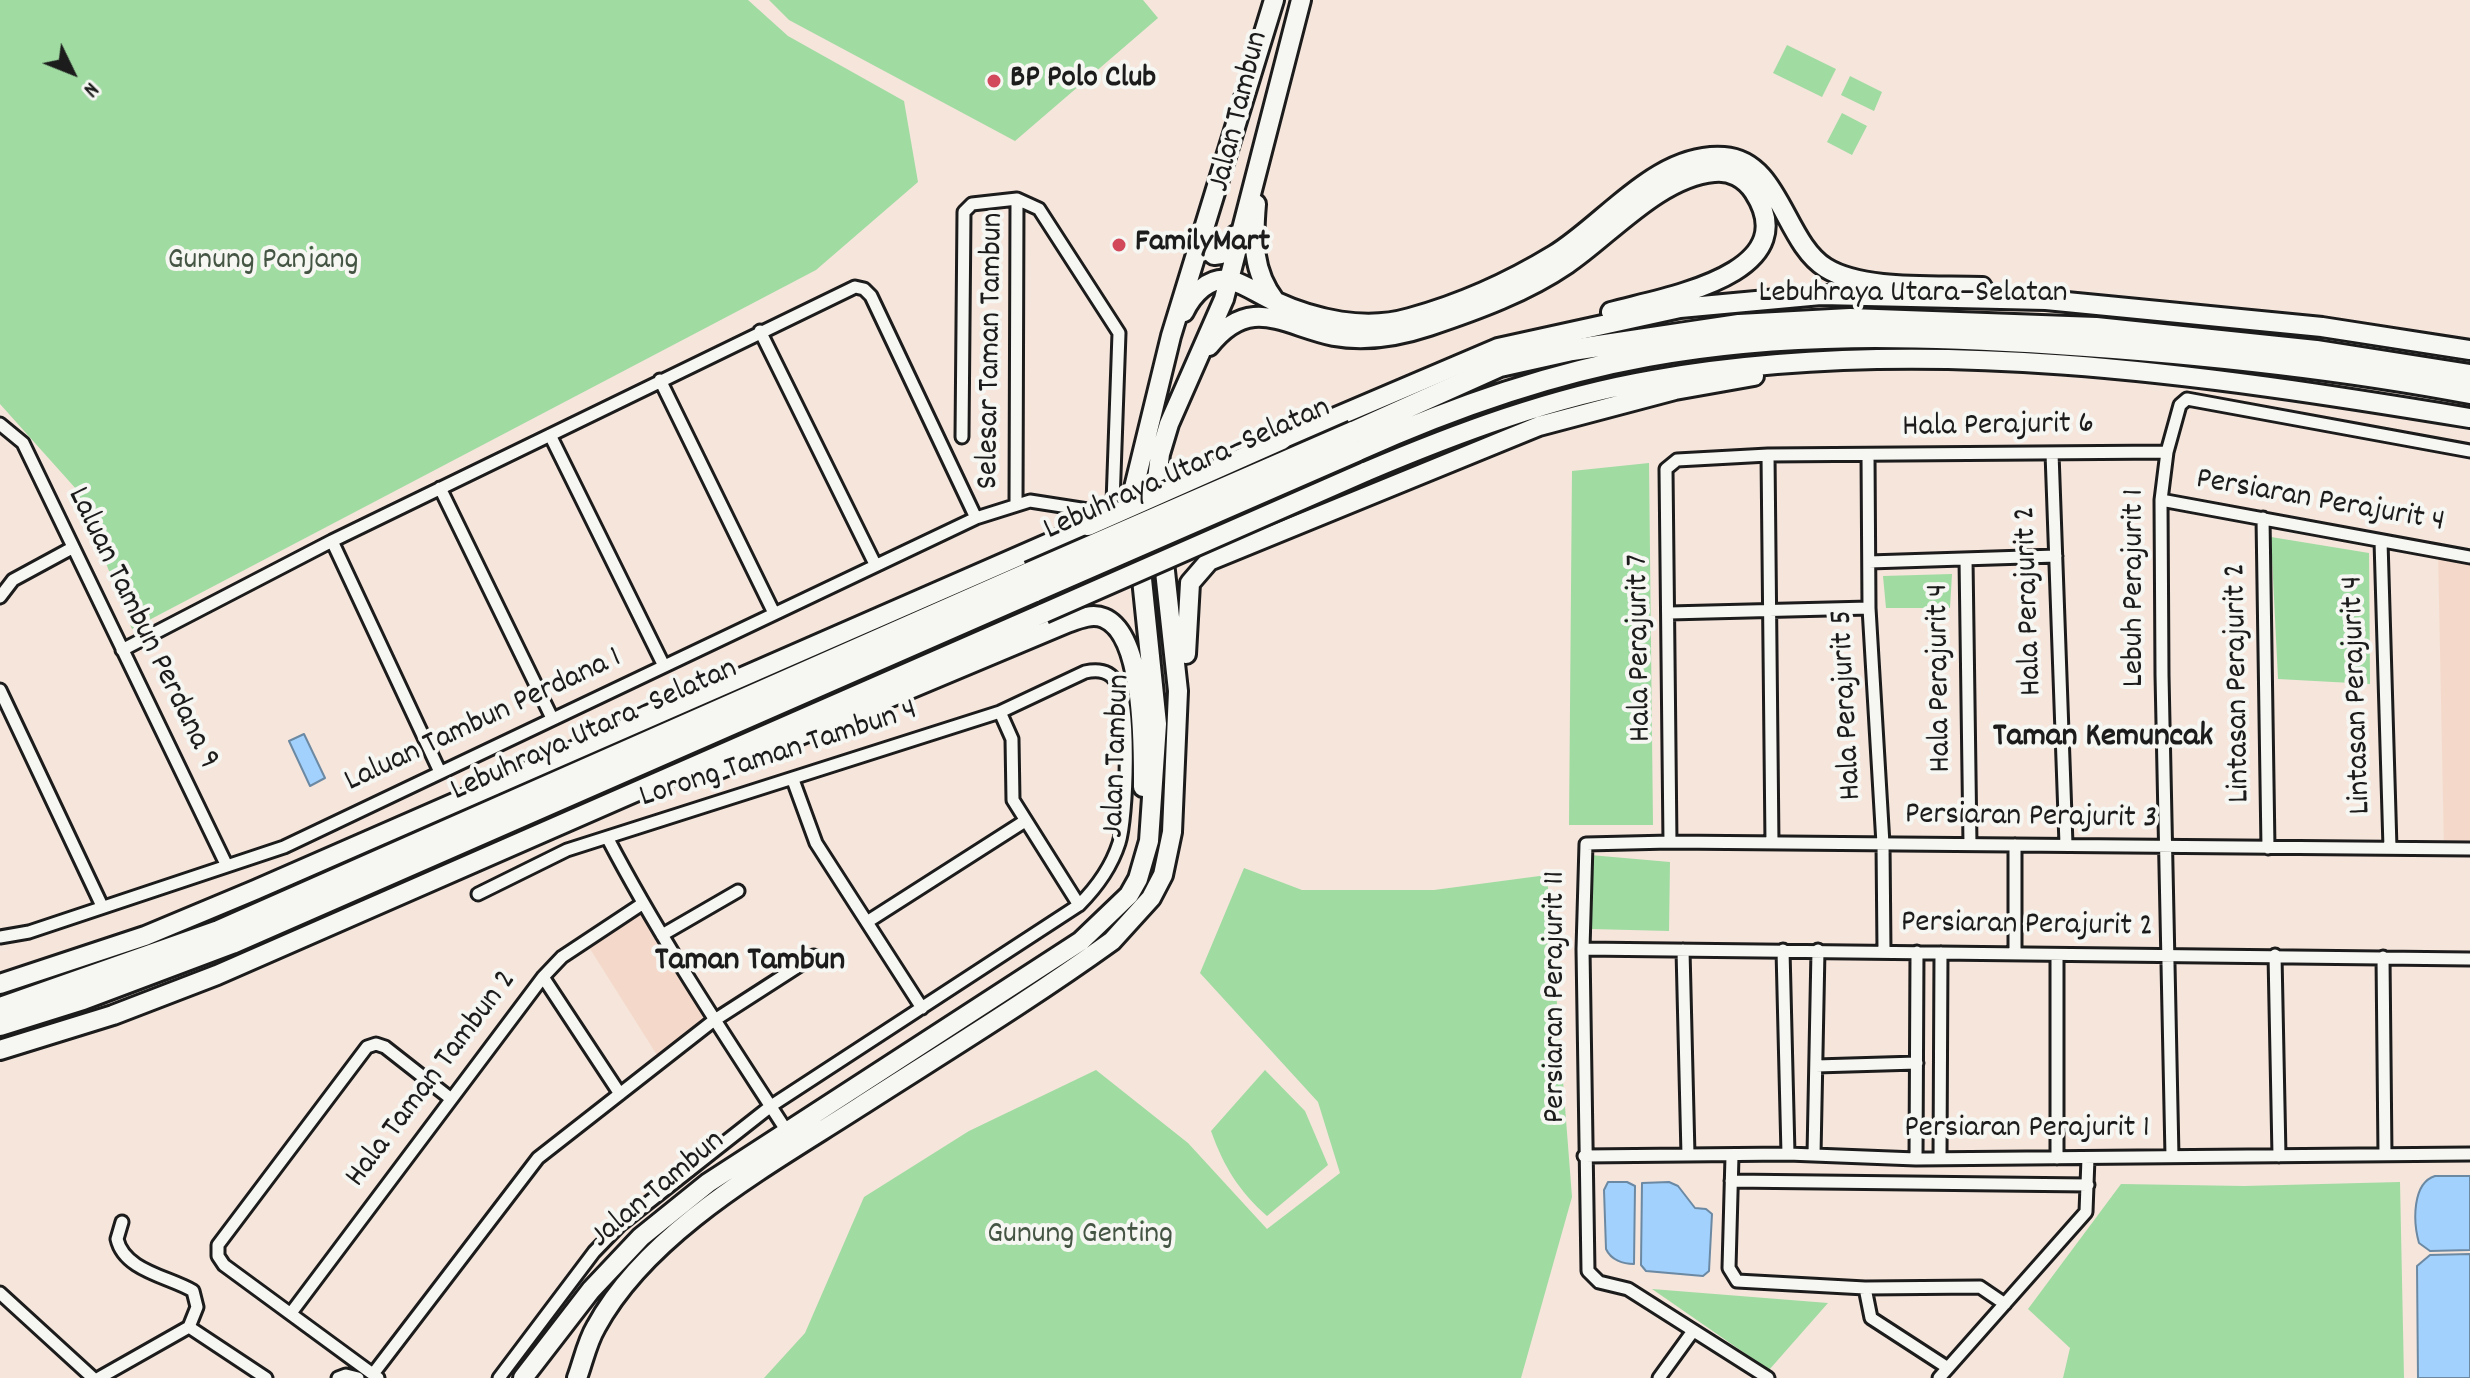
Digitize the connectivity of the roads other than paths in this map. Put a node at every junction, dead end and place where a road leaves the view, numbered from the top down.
1 (1274, 0) edge
2 (1301, 0) edge
3 (1264, 137) junction
4 (1017, 199) junction
5 (1245, 218) junction
6 (1201, 234) junction
7 (1229, 280) junction
8 (2046, 300) junction
9 (1276, 302) junction
10 (760, 331) junction
11 (1172, 334) junction
12 (1498, 348) junction
13 (2470, 350) edge
14 (1815, 361) junction
15 (1195, 363) junction
16 (2470, 375) edge
17 (660, 380) junction
18 (2470, 393) edge
19 (2470, 418) edge
20 (0, 424) edge
21 (550, 435) junction
22 (962, 437) dead end
23 (1355, 441) junction
24 (2470, 451) edge
25 (2167, 452) junction
26 (2052, 453) junction
27 (1768, 455) junction
28 (1868, 455) junction
29 (1677, 460) joint
30 (440, 488) junction
31 (1133, 492) junction
32 (2161, 500) junction
33 (1113, 503) junction
34 (1016, 505) junction
35 (976, 518) junction
36 (2263, 518) junction
37 (332, 541) junction
38 (2381, 541) junction
39 (72, 548) junction
40 (2056, 556) junction
41 (2470, 557) edge
42 (1966, 559) junction
43 (1869, 562) junction
44 (875, 564) junction
45 (1032, 582) junction
46 (0, 597) edge
47 (1869, 608) junction
48 (1770, 609) junction
49 (773, 611) junction
50 (1669, 613) junction
51 (122, 650) junction
52 (664, 666) junction
53 (0, 690) edge
54 (1178, 691) junction
55 (1000, 712) junction
56 (552, 718) junction
57 (440, 772) junction
58 (793, 780) junction
59 (1025, 821) junction
60 (608, 839) junction
61 (1149, 841) junction
62 (1592, 842) joint
63 (1670, 842) junction
64 (1772, 843) junction
65 (1883, 844) junction
66 (1970, 844) junction
67 (2066, 844) junction
68 (2015, 845) junction
69 (2166, 847) junction
70 (508, 848) junction
71 (2268, 848) junction
72 (2390, 848) junction
73 (2470, 849) edge
74 (226, 864) junction
75 (738, 891) dead end
76 (478, 894) dead end
77 (642, 904) junction
78 (1079, 905) junction
79 (102, 906) junction
80 (867, 922) junction
81 (662, 935) junction
82 (0, 937) edge
83 (1583, 949) junction
84 (1683, 950) junction
85 (1783, 950) junction
86 (1818, 950) junction
87 (1884, 951) junction
88 (1917, 952) junction
89 (1941, 953) junction
90 (2015, 954) junction
91 (2169, 954) junction
92 (2057, 955) junction
93 (2275, 955) junction
94 (814, 956) dead end
95 (2383, 957) junction
96 (2470, 959) edge
97 (543, 977) junction
98 (0, 984) edge
99 (0, 1008) edge
100 (922, 1008) junction
101 (713, 1021) junction
102 (0, 1025) edge
103 (0, 1050) edge
104 (1917, 1063) junction
105 (1816, 1066) junction
106 (620, 1094) junction
107 (450, 1098) junction
108 (771, 1106) junction
109 (786, 1130) junction
110 (1788, 1154) junction
111 (2470, 1154) edge
112 (1688, 1155) junction
113 (1814, 1155) junction
114 (2385, 1155) junction
115 (1584, 1156) junction
116 (1732, 1156) junction
117 (2172, 1156) junction
118 (2279, 1156) junction
119 (2057, 1158) junction
120 (2088, 1158) junction
121 (1916, 1159) junction
122 (1940, 1159) junction
123 (1731, 1181) junction
124 (2088, 1185) junction
125 (122, 1222) dead end
126 (1865, 1288) junction
127 (0, 1293) edge
128 (2005, 1304) junction
129 (291, 1313) junction
130 (189, 1327) junction
131 (1693, 1331) junction
132 (1943, 1373) edge
133 (376, 1376) edge
134 (96, 1378) edge
135 (266, 1378) edge
136 (338, 1378) edge
137 (358, 1378) edge
138 (499, 1378) edge
139 (524, 1378) edge
140 (577, 1378) edge
141 (1659, 1378) edge
142 (1768, 1378) edge

1 - 6 main road, Jalan Tambun
2 - 3 main road, Jalan Tambun
3 - 5 main road, Jalan Tambun
3 - 9 main road
4 - 22 street
4 - 33 street, Selesar Taman Tambun
4 - 34 street, Selesar Taman Tambun
5 - 6 main road
5 - 7 main road, Jalan Tambun
6 - 11 main road, Jalan Tambun
7 - 9 main road
7 - 11 main road
7 - 15 main road, Jalan Tambun
8 - 9 main road
8 - 12 main road
8 - 13 main road
10 - 17 street
10 - 35 street
10 - 44 street
11 - 31 main road, Jalan Tambun
12 - 15 main road
12 - 98 main road, bridge
14 - 19 main road
14 - 54 main road
14 - 70 main road, bridge
15 - 54 main road, Jalan Tambun
16 - 23 highway, Lebuhraya Utara–Selatan
17 - 21 street
17 - 49 street
18 - 23 highway, Lebuhraya Utara–Selatan
20 - 39 street, Laluan Tambun Perdana 9
21 - 30 street
21 - 52 street
23 - 45 highway, Lebuhraya Utara–Selatan, bridge
24 - 25 street
25 - 26 street, Hala Perajurit 6
25 - 32 street, Lebuh Perajurit 1
26 - 28 street, Hala Perajurit 6
26 - 40 street, Hala Perajurit 2
27 - 28 street, Hala Perajurit 6
27 - 29 street, Hala Perajurit 6
27 - 48 street
28 - 43 street, Hala Perajurit 5
29 - 50 street, Hala Perajurit 7
30 - 37 street
30 - 56 street
31 - 33 street, Laluan Tambun Perdana 1
31 - 61 main road, Jalan Tambun
32 - 36 street, Persiaran Perajurit 4
32 - 69 street, Lebuh Perajurit 1
33 - 34 street, Laluan Tambun Perdana 1
34 - 35 street, Laluan Tambun Perdana 1
35 - 44 street, Laluan Tambun Perdana 1
36 - 38 street, Persiaran Perajurit 4
36 - 71 street, Lintasan Perajurit 2
37 - 51 street
37 - 57 street
38 - 41 street, Persiaran Perajurit 4
38 - 72 street, Lintasan Perajurit 4
39 - 46 street
39 - 51 street, Laluan Tambun Perdana 9
40 - 42 street
40 - 67 street, Hala Perajurit 2
42 - 43 street
42 - 66 street, Hala Perajurit 4
43 - 47 street, Hala Perajurit 5
44 - 49 street, Laluan Tambun Perdana 1
45 - 99 highway, Lebuhraya Utara–Selatan
45 - 102 highway, Lebuhraya Utara–Selatan
47 - 48 street
47 - 65 street, Hala Perajurit 5
48 - 50 street
48 - 64 street
49 - 52 street, Laluan Tambun Perdana 1
50 - 63 street, Hala Perajurit 7
51 - 74 street, Laluan Tambun Perdana 9
52 - 56 street, Laluan Tambun Perdana 1
53 - 79 street
54 - 140 main road, Jalan Tambun
55 - 58 street, Lorong Taman Tambun 4
55 - 59 street
55 - 78 street, Lorong Taman Tambun 4
56 - 57 street, Laluan Tambun Perdana 1
57 - 74 street, Laluan Tambun Perdana 1
58 - 60 street, Lorong Taman Tambun 4
58 - 80 street
59 - 78 street
59 - 80 street
60 - 76 street, Lorong Taman Tambun 4
60 - 77 street
61 - 70 main road
61 - 109 main road, Jalan Tambun
62 - 63 street, Persiaran Perajurit 3
62 - 83 street, Persiaran Perajurit 11
63 - 64 street, Persiaran Perajurit 3
64 - 65 street, Persiaran Perajurit 3
65 - 66 street, Persiaran Perajurit 3
65 - 87 street, Hala Perajurit 5
66 - 68 street, Persiaran Perajurit 3
67 - 68 street, Persiaran Perajurit 3
67 - 69 street, Persiaran Perajurit 3
68 - 90 street
69 - 71 street, Persiaran Perajurit 3
69 - 91 street, Lebuh Perajurit 1
70 - 103 main road
71 - 72 street, Persiaran Perajurit 3
72 - 73 street, Persiaran Perajurit 3
74 - 79 street, Laluan Tambun Perdana 1
75 - 81 street
77 - 81 street
77 - 97 street, Hala Taman Tambun 2
78 - 100 street
79 - 82 street, Laluan Tambun Perdana 1
80 - 100 street
81 - 101 street
83 - 84 street, Persiaran Perajurit 2
83 - 115 street, Persiaran Perajurit 11
84 - 85 street, Persiaran Perajurit 2
84 - 112 street
85 - 86 street, Persiaran Perajurit 2
85 - 110 street
86 - 87 street, Persiaran Perajurit 2
86 - 105 street
87 - 88 street, Persiaran Perajurit 2
88 - 89 street, Persiaran Perajurit 2
88 - 104 street
89 - 90 street, Persiaran Perajurit 2
89 - 122 street
90 - 92 street, Persiaran Perajurit 2
91 - 92 street, Persiaran Perajurit 2
91 - 93 street, Persiaran Perajurit 2
91 - 117 street, Lebuh Perajurit 1
92 - 119 street
93 - 95 street, Persiaran Perajurit 2
93 - 118 street
94 - 101 street
95 - 96 street, Persiaran Perajurit 2
95 - 114 street
97 - 106 street
97 - 107 street, Hala Taman Tambun 2
100 - 108 street
101 - 106 street
101 - 108 street
104 - 105 street
104 - 121 street
105 - 113 street
106 - 133 street
107 - 129 street, Hala Taman Tambun 2
107 - 129 street
108 - 109 street
108 - 138 street
109 - 139 main road, Jalan Tambun
110 - 113 street, Persiaran Perajurit 1
110 - 116 street, Persiaran Perajurit 1
111 - 114 street, Persiaran Perajurit 1
112 - 115 street, Persiaran Perajurit 1
112 - 116 street, Persiaran Perajurit 1
113 - 121 street, Persiaran Perajurit 1
114 - 118 street, Persiaran Perajurit 1
115 - 131 street, Persiaran Perajurit 11
116 - 123 street
117 - 118 street, Persiaran Perajurit 1
117 - 120 street, Persiaran Perajurit 1
119 - 120 street, Persiaran Perajurit 1
119 - 122 street, Persiaran Perajurit 1
120 - 124 street
121 - 122 street, Persiaran Perajurit 1
123 - 124 street, Persiaran Perajurit 1
123 - 126 street
124 - 128 street
125 - 130 street
126 - 128 street
126 - 132 street
127 - 134 street
128 - 132 street
129 - 133 street
130 - 134 street
130 - 135 street
131 - 141 street
131 - 142 street
136 - 137 street

